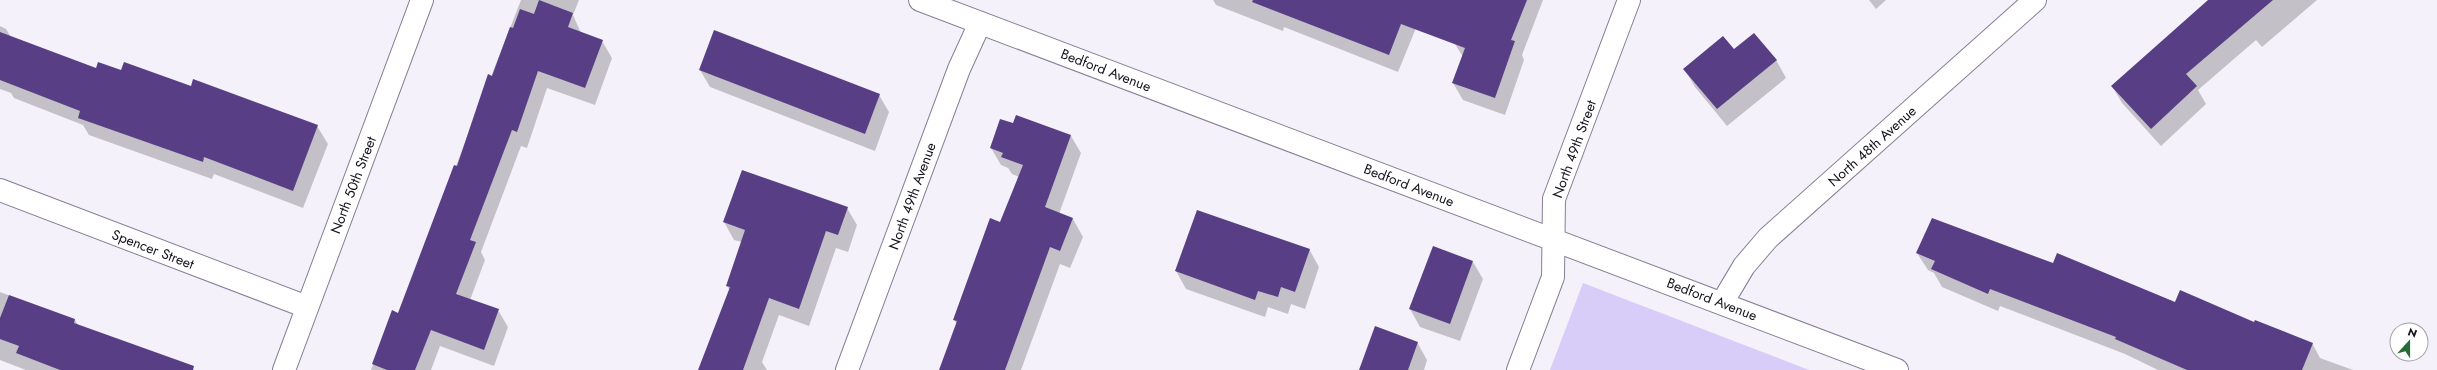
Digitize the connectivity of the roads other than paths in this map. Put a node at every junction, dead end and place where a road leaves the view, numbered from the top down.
1 (422, 0) edge
2 (920, 0) edge
3 (1629, 0) edge
4 (2035, 0) edge
5 (980, 23) junction
6 (0, 190) edge
7 (1554, 239) junction
8 (1722, 303) junction
9 (307, 307) junction
10 (284, 370) edge
11 (847, 370) edge
12 (1518, 370) edge
13 (1897, 370) edge

1 - 9 street, North 50th Street
2 - 5 street, Bedford Avenue
3 - 7 street, North 49th Street
4 - 8 street, North 48th Avenue
5 - 7 street, Bedford Avenue
5 - 11 street, North 49th Avenue
6 - 9 street, Spencer Street
7 - 8 street, Bedford Avenue
7 - 12 street, North 49th Street
8 - 13 street, Bedford Avenue
9 - 10 street, North 50th Street

